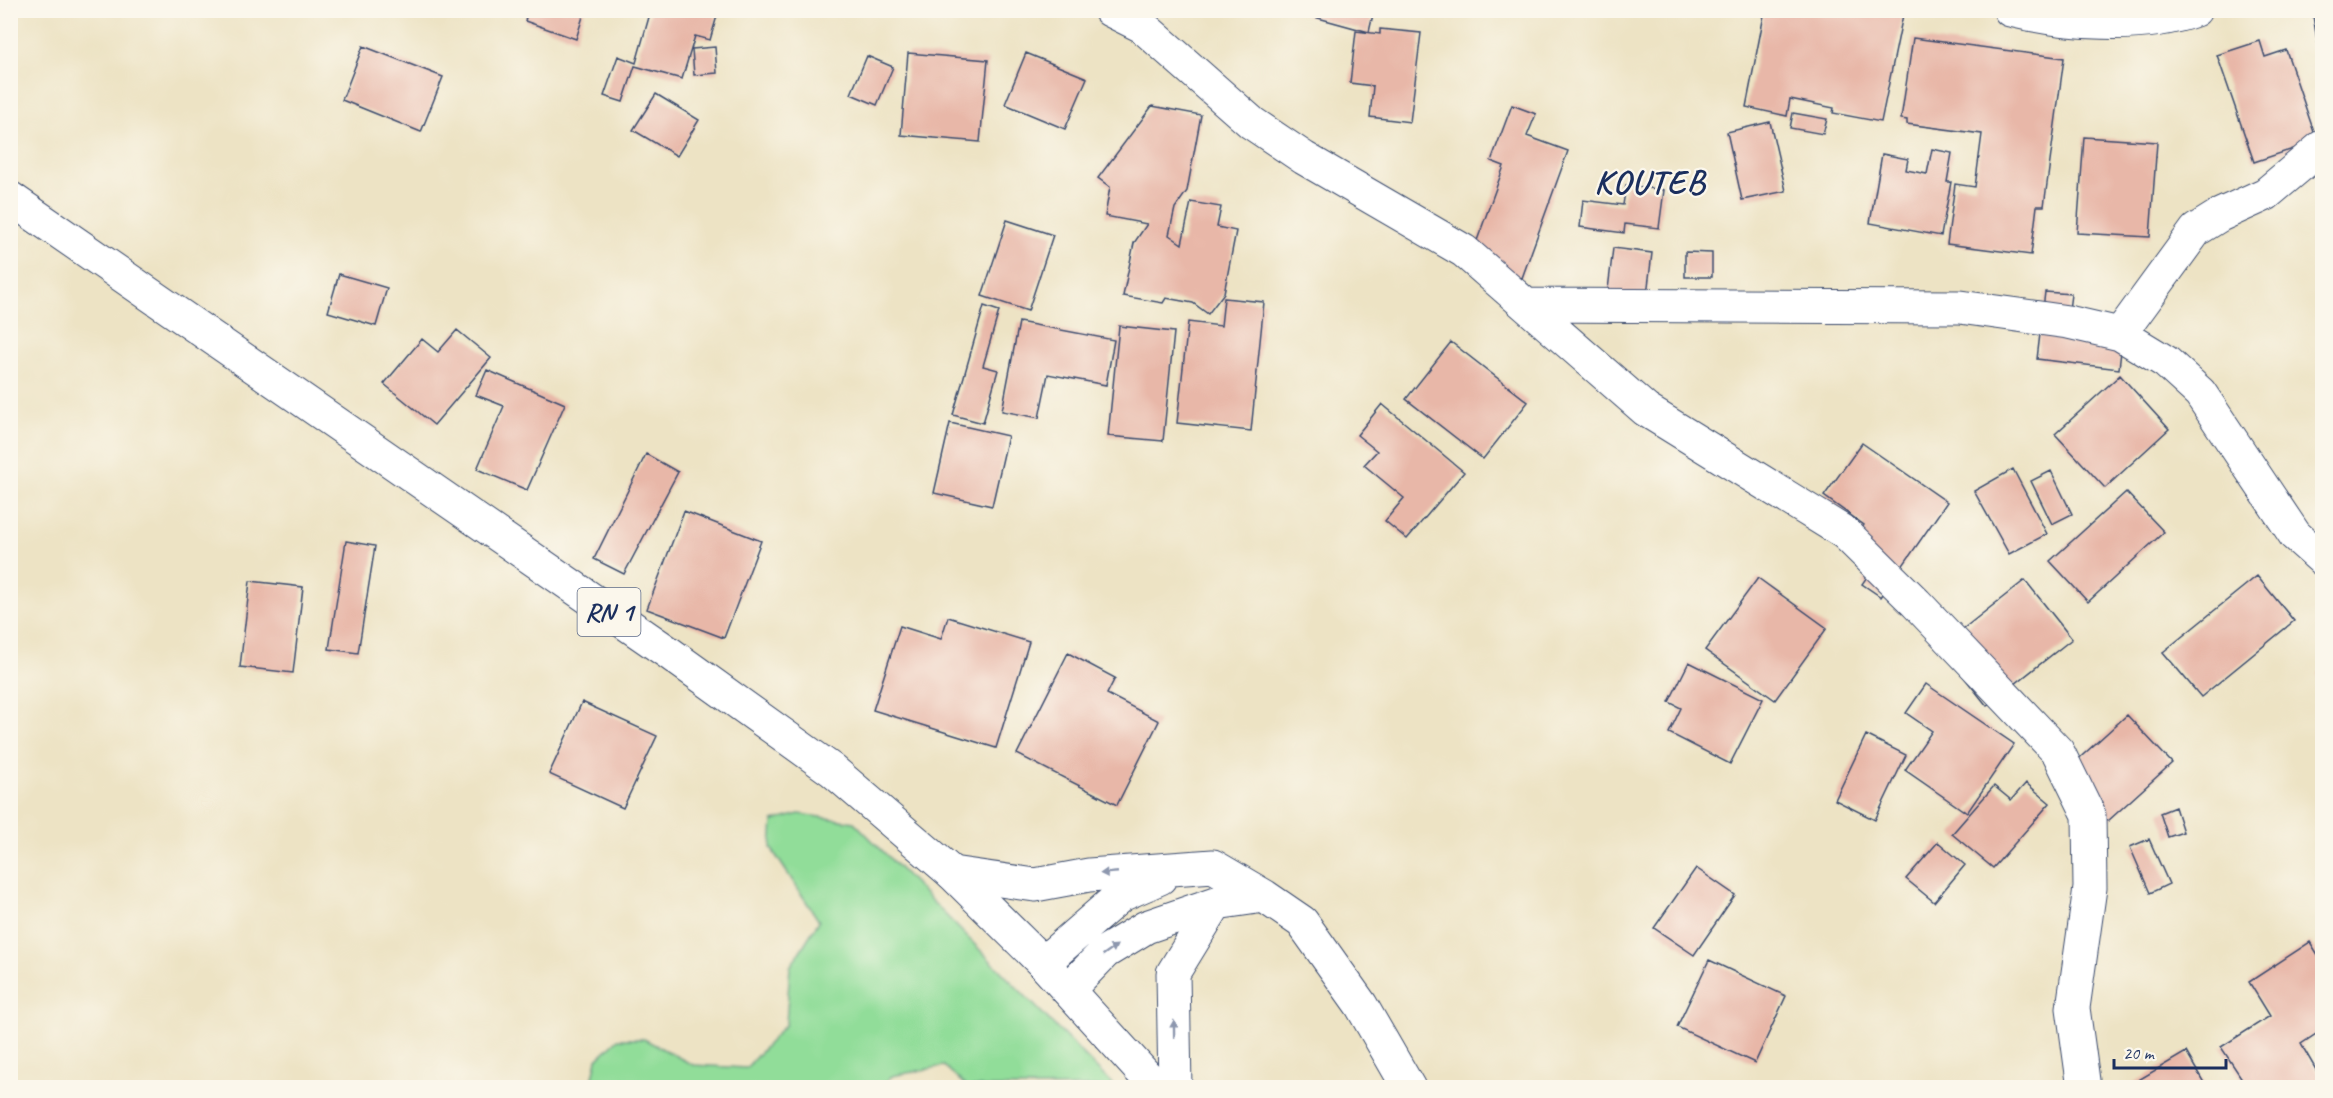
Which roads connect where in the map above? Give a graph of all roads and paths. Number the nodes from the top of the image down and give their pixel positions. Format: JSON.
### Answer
{"nodes":[{"id":1,"x":1110,"y":10,"type":"edge"},
{"id":2,"x":2010,"y":10,"type":"edge"},
{"id":3,"x":2195,"y":10,"type":"edge"},
{"id":4,"x":2322,"y":147,"type":"edge"},
{"id":5,"x":10,"y":198,"type":"edge"},
{"id":6,"x":1527,"y":305,"type":"junction"},
{"id":7,"x":2120,"y":334,"type":"junction"},
{"id":8,"x":2322,"y":559,"type":"edge"},
{"id":9,"x":1184,"y":867,"type":"junction"},
{"id":10,"x":952,"y":873,"type":"junction"},
{"id":11,"x":1264,"y":896,"type":"junction"},
{"id":12,"x":1216,"y":903,"type":"junction"},
{"id":13,"x":1043,"y":963,"type":"junction"},
{"id":14,"x":1068,"y":990,"type":"junction"},
{"id":15,"x":1157,"y":1088,"type":"edge"},
{"id":16,"x":1175,"y":1088,"type":"edge"},
{"id":17,"x":1409,"y":1088,"type":"edge"},
{"id":18,"x":2084,"y":1088,"type":"edge"}],
"edges":[{"from":1,"to":6,"type":"street"},
{"from":2,"to":3,"type":"street"},
{"from":4,"to":7,"type":"street"},
{"from":5,"to":10,"type":"street","number":"RN 1"},
{"from":6,"to":7,"type":"street"},
{"from":6,"to":18,"type":"street"},
{"from":7,"to":8,"type":"street"},
{"from":9,"to":10,"type":"street","one_way":true},
{"from":9,"to":11,"type":"street"},
{"from":9,"to":13,"type":"street"},
{"from":10,"to":13,"type":"street","number":"RN 1"},
{"from":11,"to":12,"type":"street"},
{"from":11,"to":17,"type":"street"},
{"from":14,"to":12,"type":"street","one_way":true},
{"from":16,"to":12,"type":"street","one_way":true},
{"from":13,"to":14,"type":"street","number":"RN 1"},
{"from":14,"to":15,"type":"street","number":"RN 1"}]}
